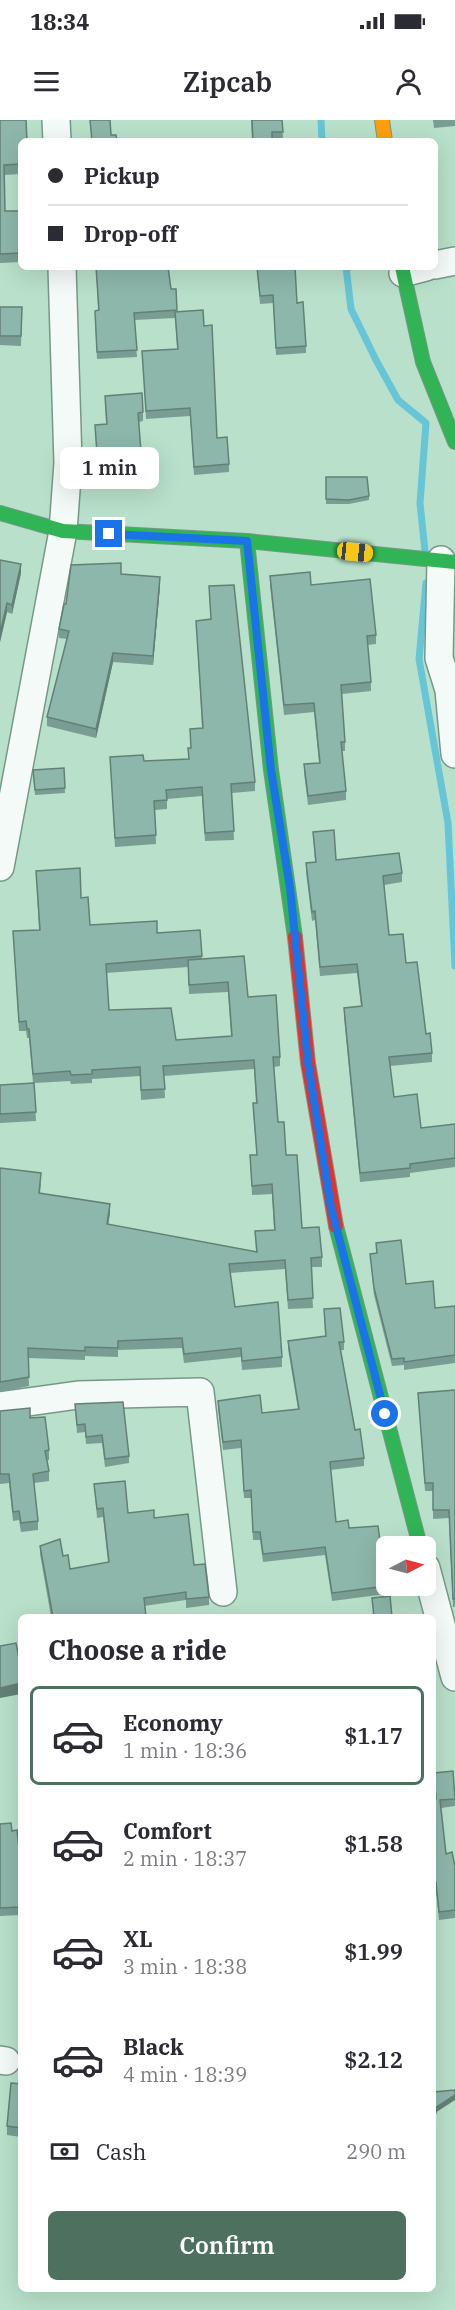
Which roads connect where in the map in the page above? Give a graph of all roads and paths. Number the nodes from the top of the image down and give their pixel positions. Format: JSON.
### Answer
{"nodes":[{"id":1,"x":56,"y":120,"type":"edge"},
{"id":2,"x":382,"y":120,"type":"edge"},
{"id":3,"x":57,"y":138,"type":"edge"},
{"id":4,"x":385,"y":138,"type":"edge"},
{"id":5,"x":455,"y":261,"type":"edge"},
{"id":6,"x":438,"y":264,"type":"edge"},
{"id":7,"x":62,"y":270,"type":"edge"},
{"id":8,"x":410,"y":270,"type":"edge"},
{"id":9,"x":455,"y":442,"type":"edge"},
{"id":10,"x":0,"y":513,"type":"edge"},
{"id":11,"x":63,"y":531,"type":"junction"},
{"id":12,"x":247,"y":541,"type":"junction"},
{"id":13,"x":448,"y":561,"type":"edge"},
{"id":14,"x":455,"y":754,"type":"edge"},
{"id":15,"x":0,"y":867,"type":"edge"},
{"id":16,"x":0,"y":1406,"type":"edge"},
{"id":17,"x":417,"y":1536,"type":"edge"},
{"id":18,"x":223,"y":1592,"type":"dead end"},
{"id":19,"x":433,"y":1596,"type":"edge"},
{"id":20,"x":455,"y":1677,"type":"edge"}],
"edges":[{"from":1,"to":3,"type":"street"},
{"from":2,"to":4,"type":"street"},
{"from":5,"to":6,"type":"street"},
{"from":7,"to":11,"type":"street"},
{"from":8,"to":9,"type":"street"},
{"from":10,"to":11,"type":"street"},
{"from":11,"to":12,"type":"street"},
{"from":11,"to":15,"type":"street"},
{"from":12,"to":13,"type":"street"},
{"from":12,"to":17,"type":"street"},
{"from":13,"to":14,"type":"street"},
{"from":16,"to":18,"type":"street"},
{"from":19,"to":20,"type":"street"}]}
